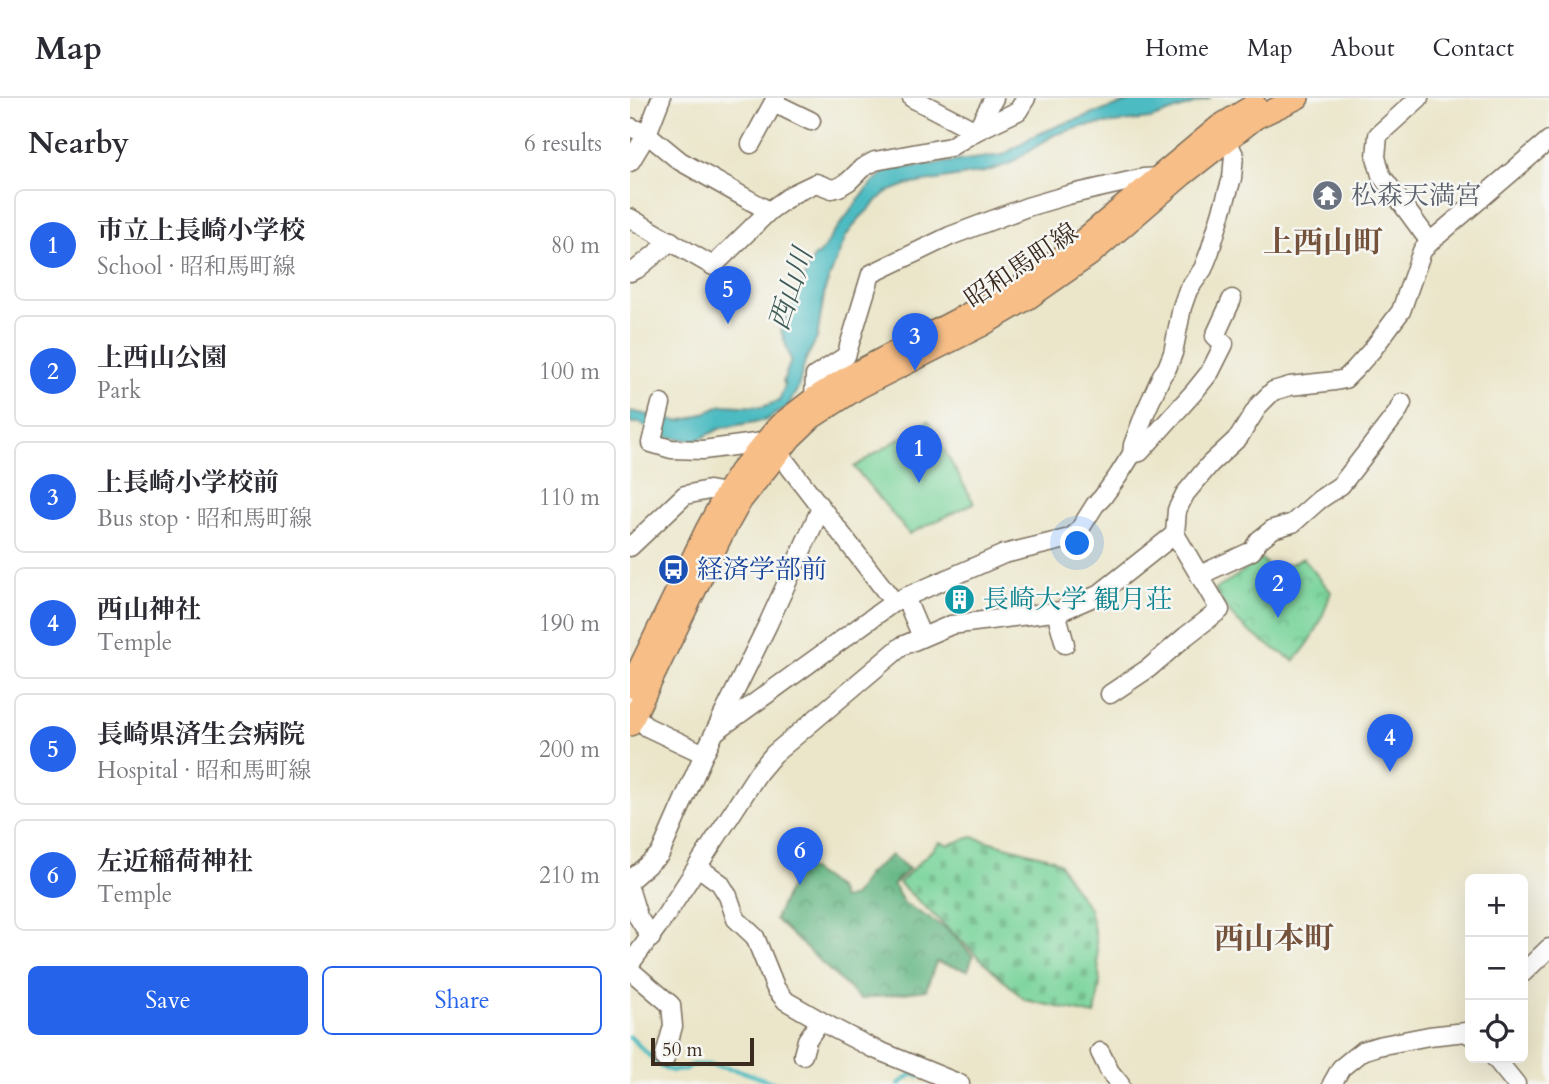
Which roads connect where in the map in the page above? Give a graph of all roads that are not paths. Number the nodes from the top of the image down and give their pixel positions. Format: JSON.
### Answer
{"nodes":[{"id":1,"x":662,"y":98,"type":"edge"},
{"id":2,"x":912,"y":98,"type":"edge"},
{"id":3,"x":994,"y":98,"type":"edge"},
{"id":4,"x":1026,"y":98,"type":"edge"},
{"id":5,"x":1298,"y":98,"type":"edge"},
{"id":6,"x":1419,"y":98,"type":"edge"},
{"id":7,"x":775,"y":101,"type":"edge"},
{"id":8,"x":1254,"y":105,"type":"edge"},
{"id":9,"x":811,"y":121,"type":"dead end"},
{"id":10,"x":630,"y":127,"type":"edge"},
{"id":11,"x":976,"y":131,"type":"junction"},
{"id":12,"x":647,"y":134,"type":"junction"},
{"id":13,"x":1227,"y":140,"type":"junction"},
{"id":14,"x":1549,"y":140,"type":"edge"},
{"id":15,"x":751,"y":144,"type":"dead end"},
{"id":16,"x":630,"y":162,"type":"edge"},
{"id":17,"x":1183,"y":176,"type":"junction"},
{"id":18,"x":1159,"y":177,"type":"junction"},
{"id":19,"x":769,"y":211,"type":"junction"},
{"id":20,"x":630,"y":218,"type":"edge"},
{"id":21,"x":671,"y":241,"type":"junction"},
{"id":22,"x":1430,"y":242,"type":"junction"},
{"id":23,"x":630,"y":272,"type":"edge"},
{"id":24,"x":1232,"y":299,"type":"dead end"},
{"id":25,"x":814,"y":398,"type":"junction"},
{"id":26,"x":1402,"y":403,"type":"dead end"},
{"id":27,"x":662,"y":404,"type":"dead end"},
{"id":28,"x":770,"y":447,"type":"junction"},
{"id":29,"x":1132,"y":454,"type":"junction"},
{"id":30,"x":734,"y":497,"type":"junction"},
{"id":31,"x":821,"y":508,"type":"junction"},
{"id":32,"x":1175,"y":534,"type":"junction"},
{"id":33,"x":630,"y":547,"type":"edge"},
{"id":34,"x":1200,"y":575,"type":"junction"},
{"id":35,"x":899,"y":600,"type":"junction"},
{"id":36,"x":1056,"y":612,"type":"junction"},
{"id":37,"x":922,"y":637,"type":"junction"},
{"id":38,"x":1065,"y":644,"type":"dead end"},
{"id":39,"x":630,"y":687,"type":"edge"},
{"id":40,"x":1110,"y":694,"type":"dead end"},
{"id":41,"x":632,"y":715,"type":"edge"},
{"id":42,"x":716,"y":731,"type":"junction"},
{"id":43,"x":704,"y":754,"type":"junction"},
{"id":44,"x":698,"y":867,"type":"junction"},
{"id":45,"x":630,"y":880,"type":"edge"},
{"id":46,"x":630,"y":891,"type":"edge"},
{"id":47,"x":651,"y":937,"type":"junction"},
{"id":48,"x":1549,"y":948,"type":"edge"},
{"id":49,"x":630,"y":964,"type":"edge"},
{"id":50,"x":1528,"y":969,"type":"edge"},
{"id":51,"x":630,"y":970,"type":"edge"},
{"id":52,"x":820,"y":1021,"type":"junction"},
{"id":53,"x":1465,"y":1032,"type":"edge"},
{"id":54,"x":1100,"y":1052,"type":"dead end"},
{"id":55,"x":803,"y":1055,"type":"dead end"},
{"id":56,"x":665,"y":1059,"type":"dead end"},
{"id":57,"x":1499,"y":1063,"type":"edge"},
{"id":58,"x":960,"y":1084,"type":"edge"},
{"id":59,"x":1120,"y":1084,"type":"edge"},
{"id":60,"x":1332,"y":1084,"type":"edge"},
{"id":61,"x":1516,"y":1084,"type":"edge"}],
"edges":[{"from":1,"to":12,"type":"street"},
{"from":2,"to":11,"type":"street"},
{"from":3,"to":11,"type":"street"},
{"from":4,"to":11,"type":"street"},
{"from":5,"to":8,"type":"main road","name":"昭和馬町線"},
{"from":6,"to":22,"type":"street"},
{"from":7,"to":9,"type":"street"},
{"from":7,"to":15,"type":"street"},
{"from":8,"to":13,"type":"main road","name":"昭和馬町線"},
{"from":8,"to":18,"type":"main road","name":"昭和馬町線"},
{"from":10,"to":12,"type":"street"},
{"from":11,"to":19,"type":"street"},
{"from":12,"to":16,"type":"street"},
{"from":12,"to":19,"type":"street"},
{"from":13,"to":17,"type":"main road","name":"昭和馬町線"},
{"from":13,"to":29,"type":"street"},
{"from":14,"to":22,"type":"street"},
{"from":17,"to":18,"type":"street"},
{"from":17,"to":28,"type":"main road","name":"昭和馬町線"},
{"from":18,"to":25,"type":"main road","name":"昭和馬町線"},
{"from":18,"to":25,"type":"street"},
{"from":19,"to":21,"type":"street"},
{"from":20,"to":21,"type":"street"},
{"from":21,"to":23,"type":"street"},
{"from":22,"to":32,"type":"street"},
{"from":24,"to":29,"type":"street"},
{"from":25,"to":28,"type":"main road","name":"昭和馬町線"},
{"from":26,"to":34,"type":"street"},
{"from":27,"to":28,"type":"street"},
{"from":28,"to":30,"type":"main road","name":"昭和馬町線"},
{"from":28,"to":31,"type":"street"},
{"from":29,"to":35,"type":"street"},
{"from":30,"to":33,"type":"street"},
{"from":30,"to":39,"type":"main road","name":"昭和馬町線"},
{"from":30,"to":41,"type":"main road","name":"昭和馬町線"},
{"from":31,"to":35,"type":"street"},
{"from":31,"to":42,"type":"street"},
{"from":32,"to":34,"type":"street"},
{"from":32,"to":36,"type":"street"},
{"from":34,"to":40,"type":"street"},
{"from":35,"to":37,"type":"street"},
{"from":35,"to":42,"type":"street"},
{"from":36,"to":37,"type":"street"},
{"from":36,"to":38,"type":"street"},
{"from":37,"to":44,"type":"street"},
{"from":41,"to":43,"type":"street"},
{"from":42,"to":43,"type":"street"},
{"from":43,"to":45,"type":"street"},
{"from":44,"to":47,"type":"street"},
{"from":44,"to":52,"type":"street"},
{"from":46,"to":47,"type":"street"},
{"from":47,"to":49,"type":"street"},
{"from":48,"to":50,"type":"street"},
{"from":51,"to":56,"type":"street"},
{"from":52,"to":55,"type":"street"},
{"from":52,"to":58,"type":"street"},
{"from":53,"to":60,"type":"street"},
{"from":54,"to":59,"type":"street"},
{"from":57,"to":61,"type":"street"}]}
